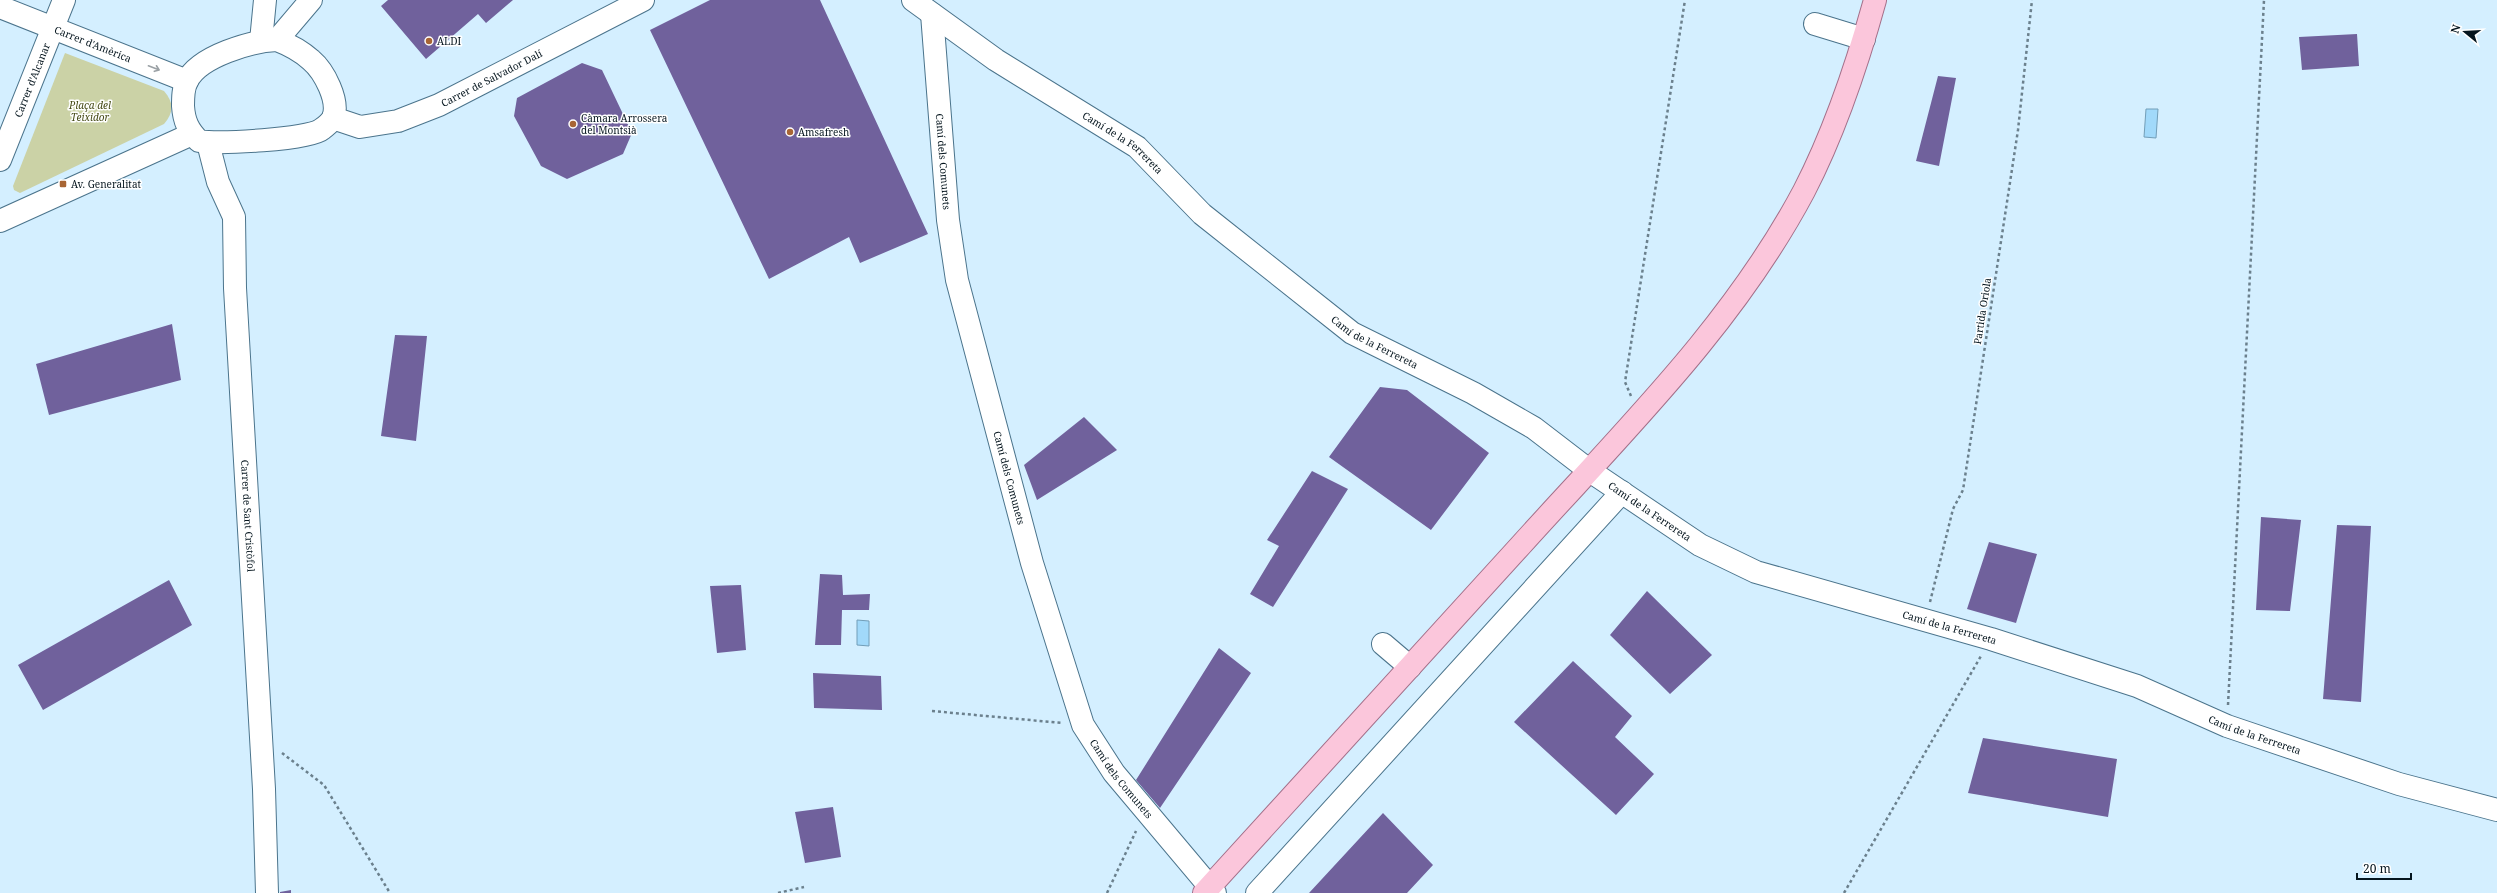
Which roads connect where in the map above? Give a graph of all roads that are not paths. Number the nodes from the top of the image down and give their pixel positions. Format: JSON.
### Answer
{"nodes":[{"id":1,"x":64,"y":0,"type":"edge"},
{"id":2,"x":265,"y":0,"type":"edge"},
{"id":3,"x":311,"y":0,"type":"edge"},
{"id":4,"x":643,"y":0,"type":"edge"},
{"id":5,"x":913,"y":0,"type":"edge"},
{"id":6,"x":1875,"y":0,"type":"edge"},
{"id":7,"x":0,"y":7,"type":"edge"},
{"id":8,"x":932,"y":14,"type":"junction"},
{"id":9,"x":1814,"y":24,"type":"dead end"},
{"id":10,"x":54,"y":28,"type":"junction"},
{"id":11,"x":1864,"y":39,"type":"junction"},
{"id":12,"x":269,"y":41,"type":"junction"},
{"id":13,"x":187,"y":81,"type":"junction"},
{"id":14,"x":333,"y":118,"type":"junction"},
{"id":15,"x":200,"y":139,"type":"junction"},
{"id":16,"x":0,"y":160,"type":"edge"},
{"id":17,"x":0,"y":221,"type":"edge"},
{"id":18,"x":1590,"y":471,"type":"junction"},
{"id":19,"x":1622,"y":492,"type":"junction"},
{"id":20,"x":1383,"y":644,"type":"dead end"},
{"id":21,"x":1410,"y":667,"type":"junction"},
{"id":22,"x":2497,"y":810,"type":"edge"},
{"id":23,"x":1210,"y":891,"type":"edge"},
{"id":24,"x":267,"y":893,"type":"edge"},
{"id":25,"x":1257,"y":893,"type":"edge"}],
"edges":[{"from":1,"to":10,"type":"street","name":"Carrer d'Alcanar"},
{"from":2,"to":12,"type":"street"},
{"from":3,"to":12,"type":"street"},
{"from":4,"to":14,"type":"street","name":"Carrer de Salvador Dalí"},
{"from":5,"to":8,"type":"street","name":"Camí de la Ferrereta"},
{"from":6,"to":11,"type":"main road"},
{"from":7,"to":10,"type":"street","name":"Carrer d'Amèrica"},
{"from":8,"to":18,"type":"street","name":"Camí de la Ferrereta"},
{"from":8,"to":23,"type":"street","name":"Camí dels Comunets"},
{"from":9,"to":11,"type":"street"},
{"from":10,"to":13,"type":"street","name":"Carrer d'Amèrica","one_way":true},
{"from":10,"to":16,"type":"street","name":"Carrer d'Alcanar"},
{"from":11,"to":18,"type":"main road"},
{"from":12,"to":13,"type":"street"},
{"from":12,"to":14,"type":"street"},
{"from":13,"to":15,"type":"street"},
{"from":14,"to":15,"type":"street"},
{"from":15,"to":17,"type":"street"},
{"from":15,"to":24,"type":"street","name":"Carrer de Sant Cristòfol"},
{"from":18,"to":19,"type":"street","name":"Camí de la Ferrereta"},
{"from":18,"to":21,"type":"main road"},
{"from":19,"to":22,"type":"street","name":"Camí de la Ferrereta"},
{"from":19,"to":25,"type":"street"},
{"from":20,"to":21,"type":"street"},
{"from":21,"to":23,"type":"main road"}]}
